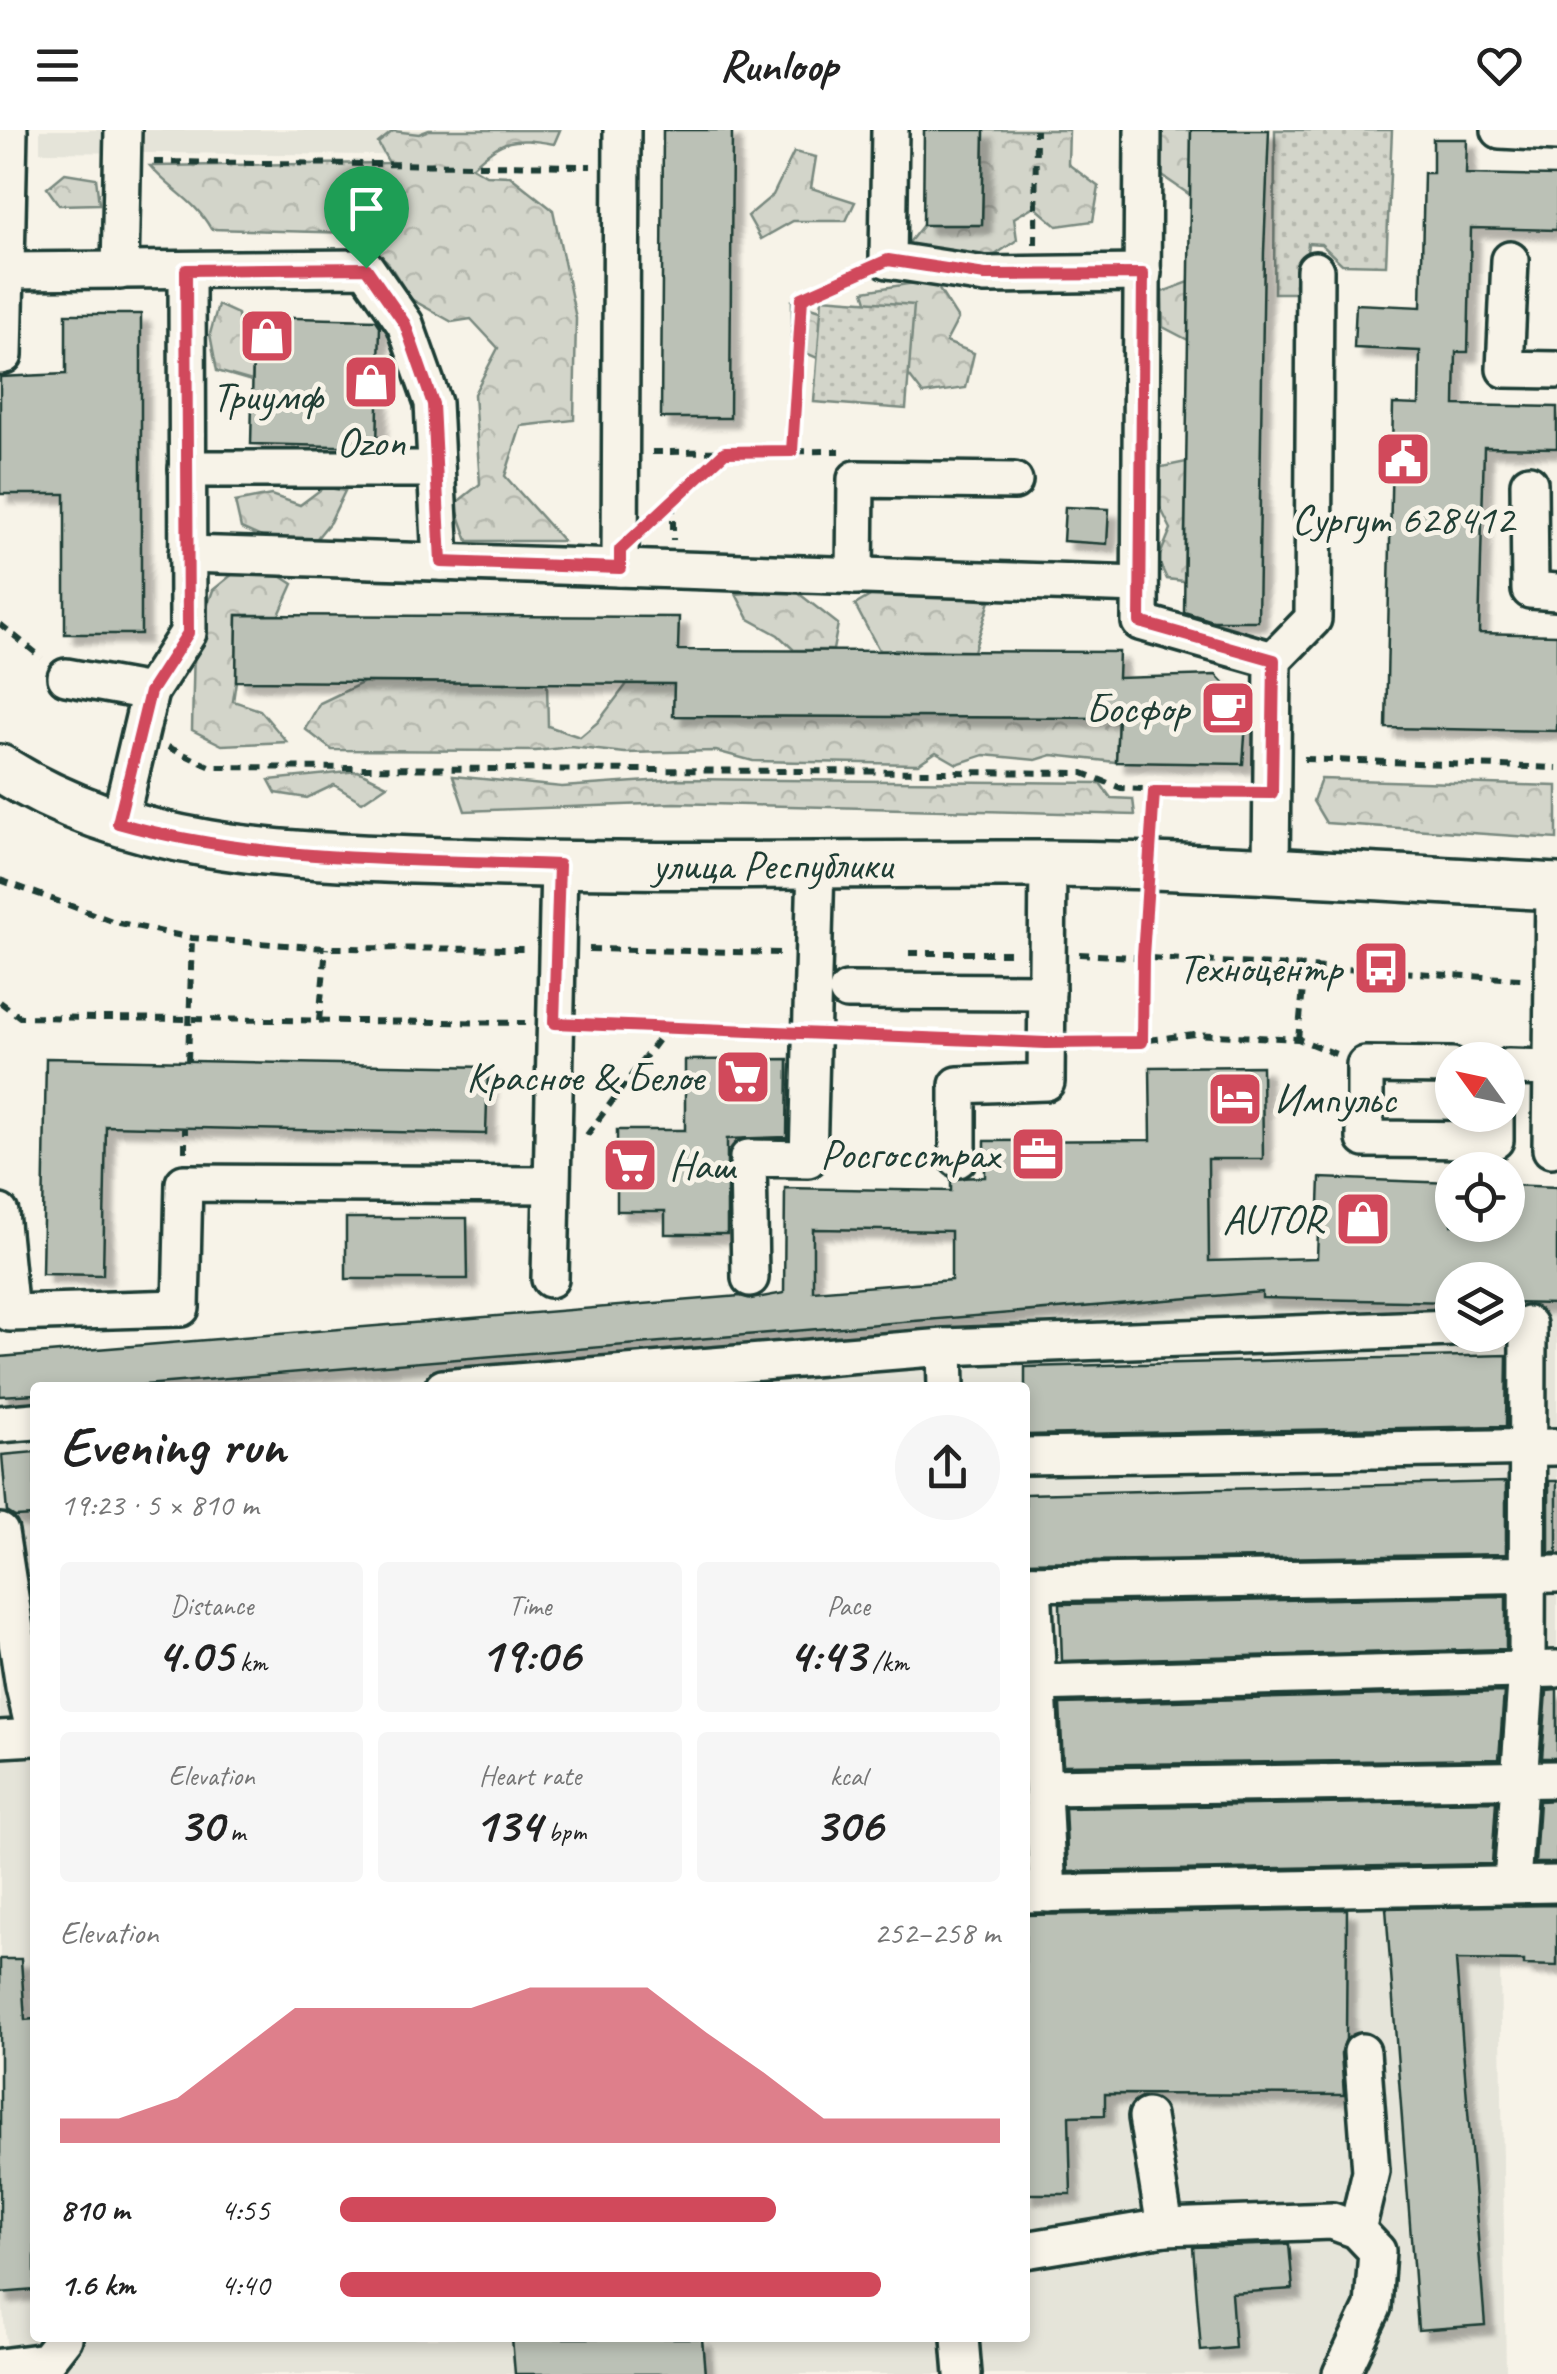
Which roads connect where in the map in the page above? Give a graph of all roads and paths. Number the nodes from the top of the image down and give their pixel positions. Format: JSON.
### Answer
{"nodes":[{"id":1,"x":10,"y":130,"type":"edge"},
{"id":2,"x":622,"y":130,"type":"edge"},
{"id":3,"x":890,"y":130,"type":"edge"},
{"id":4,"x":1036,"y":130,"type":"edge"},
{"id":5,"x":1143,"y":130,"type":"edge"},
{"id":6,"x":1500,"y":130,"type":"edge"},
{"id":7,"x":1557,"y":133,"type":"edge"},
{"id":8,"x":122,"y":146,"type":"edge"},
{"id":9,"x":622,"y":166,"type":"junction"},
{"id":10,"x":4,"y":226,"type":"edge"},
{"id":11,"x":888,"y":260,"type":"junction"},
{"id":12,"x":1510,"y":260,"type":"dead end"},
{"id":13,"x":120,"y":270,"type":"junction"},
{"id":14,"x":186,"y":270,"type":"junction"},
{"id":15,"x":1315,"y":270,"type":"dead end"},
{"id":16,"x":6,"y":271,"type":"junction"},
{"id":17,"x":1143,"y":274,"type":"junction"},
{"id":18,"x":1035,"y":275,"type":"junction"},
{"id":19,"x":0,"y":356,"type":"edge"},
{"id":20,"x":1557,"y":370,"type":"edge"},
{"id":21,"x":792,"y":451,"type":"junction"},
{"id":22,"x":621,"y":452,"type":"junction"},
{"id":23,"x":725,"y":452,"type":"junction"},
{"id":24,"x":187,"y":468,"type":"junction"},
{"id":25,"x":436,"y":470,"type":"junction"},
{"id":26,"x":856,"y":479,"type":"junction"},
{"id":27,"x":1014,"y":481,"type":"dead end"},
{"id":28,"x":1528,"y":483,"type":"dead end"},
{"id":29,"x":187,"y":554,"type":"junction"},
{"id":30,"x":620,"y":559,"type":"junction"},
{"id":31,"x":441,"y":562,"type":"junction"},
{"id":32,"x":856,"y":576,"type":"junction"},
{"id":33,"x":1140,"y":585,"type":"junction"},
{"id":34,"x":1557,"y":592,"type":"edge"},
{"id":35,"x":0,"y":624,"type":"edge"},
{"id":36,"x":1274,"y":660,"type":"junction"},
{"id":37,"x":66,"y":678,"type":"joint"},
{"id":38,"x":150,"y":692,"type":"junction"},
{"id":39,"x":139,"y":733,"type":"junction"},
{"id":40,"x":0,"y":768,"type":"edge"},
{"id":41,"x":1557,"y":768,"type":"edge"},
{"id":42,"x":1272,"y":776,"type":"junction"},
{"id":43,"x":1154,"y":792,"type":"junction"},
{"id":44,"x":118,"y":823,"type":"junction"},
{"id":45,"x":816,"y":864,"type":"junction"},
{"id":46,"x":1048,"y":864,"type":"junction"},
{"id":47,"x":559,"y":865,"type":"junction"},
{"id":48,"x":1149,"y":868,"type":"junction"},
{"id":49,"x":1271,"y":871,"type":"junction"},
{"id":50,"x":0,"y":880,"type":"edge"},
{"id":51,"x":1556,"y":887,"type":"edge"},
{"id":52,"x":192,"y":938,"type":"junction"},
{"id":53,"x":326,"y":948,"type":"junction"},
{"id":54,"x":556,"y":949,"type":"junction"},
{"id":55,"x":1047,"y":953,"type":"junction"},
{"id":56,"x":816,"y":954,"type":"junction"},
{"id":57,"x":893,"y":954,"type":"dead end"},
{"id":58,"x":1143,"y":956,"type":"junction"},
{"id":59,"x":1305,"y":968,"type":"junction"},
{"id":60,"x":1551,"y":981,"type":"junction"},
{"id":61,"x":848,"y":991,"type":"dead end"},
{"id":62,"x":1047,"y":992,"type":"junction"},
{"id":63,"x":0,"y":1002,"type":"edge"},
{"id":64,"x":189,"y":1020,"type":"junction"},
{"id":65,"x":320,"y":1021,"type":"junction"},
{"id":66,"x":554,"y":1023,"type":"junction"},
{"id":67,"x":667,"y":1028,"type":"junction"},
{"id":68,"x":813,"y":1035,"type":"junction"},
{"id":69,"x":1298,"y":1040,"type":"junction"},
{"id":70,"x":1142,"y":1042,"type":"junction"},
{"id":71,"x":1046,"y":1043,"type":"junction"},
{"id":72,"x":188,"y":1061,"type":"dead end"},
{"id":73,"x":1366,"y":1065,"type":"junction"},
{"id":74,"x":1435,"y":1066,"type":"edge"},
{"id":75,"x":1525,"y":1067,"type":"edge"},
{"id":76,"x":1552,"y":1068,"type":"junction"},
{"id":77,"x":1495,"y":1132,"type":"edge"},
{"id":78,"x":585,"y":1138,"type":"dead end"},
{"id":79,"x":1551,"y":1149,"type":"dead end"},
{"id":80,"x":958,"y":1159,"type":"dead end"},
{"id":81,"x":550,"y":1186,"type":"junction"},
{"id":82,"x":0,"y":1213,"type":"edge"},
{"id":83,"x":750,"y":1278,"type":"dead end"},
{"id":84,"x":550,"y":1279,"type":"dead end"},
{"id":85,"x":1531,"y":1326,"type":"edge"},
{"id":86,"x":1435,"y":1329,"type":"edge"},
{"id":87,"x":945,"y":1346,"type":"junction"},
{"id":88,"x":515,"y":1382,"type":"edge"},
{"id":89,"x":946,"y":1382,"type":"edge"},
{"id":90,"x":30,"y":1421,"type":"edge"},
{"id":91,"x":0,"y":1424,"type":"edge"},
{"id":92,"x":1542,"y":1447,"type":"edge"},
{"id":93,"x":1030,"y":1456,"type":"edge"},
{"id":94,"x":13,"y":1539,"type":"edge"},
{"id":95,"x":1542,"y":1574,"type":"edge"},
{"id":96,"x":1030,"y":1583,"type":"edge"},
{"id":97,"x":1030,"y":1597,"type":"edge"},
{"id":98,"x":1542,"y":1669,"type":"edge"},
{"id":99,"x":1036,"y":1683,"type":"junction"},
{"id":100,"x":29,"y":1686,"type":"edge"},
{"id":101,"x":30,"y":1736,"type":"edge"},
{"id":102,"x":0,"y":1739,"type":"edge"},
{"id":103,"x":1517,"y":1778,"type":"junction"},
{"id":104,"x":1557,"y":1779,"type":"edge"},
{"id":105,"x":1044,"y":1787,"type":"junction"},
{"id":106,"x":1512,"y":1883,"type":"junction"},
{"id":107,"x":1557,"y":1884,"type":"edge"},
{"id":108,"x":1036,"y":1894,"type":"edge"},
{"id":109,"x":1362,"y":2052,"type":"dead end"},
{"id":110,"x":1147,"y":2117,"type":"dead end"},
{"id":111,"x":1166,"y":2227,"type":"junction"},
{"id":112,"x":1357,"y":2230,"type":"junction"},
{"id":113,"x":1030,"y":2249,"type":"edge"},
{"id":114,"x":61,"y":2342,"type":"edge"},
{"id":115,"x":960,"y":2342,"type":"edge"},
{"id":116,"x":0,"y":2367,"type":"edge"},
{"id":117,"x":963,"y":2374,"type":"edge"},
{"id":118,"x":1341,"y":2374,"type":"edge"}],
"edges":[{"from":1,"to":10,"type":"lane"},
{"from":2,"to":9,"type":"lane"},
{"from":3,"to":11,"type":"lane"},
{"from":4,"to":18,"type":"path"},
{"from":5,"to":17,"type":"lane"},
{"from":6,"to":7,"type":"lane"},
{"from":8,"to":9,"type":"path"},
{"from":8,"to":13,"type":"lane"},
{"from":9,"to":22,"type":"lane"},
{"from":10,"to":16,"type":"lane"},
{"from":11,"to":18,"type":"lane"},
{"from":11,"to":21,"type":"path"},
{"from":12,"to":20,"type":"lane"},
{"from":13,"to":14,"type":"lane"},
{"from":13,"to":16,"type":"lane"},
{"from":14,"to":24,"type":"lane"},
{"from":14,"to":25,"type":"lane"},
{"from":15,"to":36,"type":"lane"},
{"from":16,"to":19,"type":"lane"},
{"from":17,"to":18,"type":"lane"},
{"from":17,"to":33,"type":"lane"},
{"from":21,"to":23,"type":"path"},
{"from":21,"to":26,"type":"path"},
{"from":22,"to":23,"type":"path"},
{"from":22,"to":30,"type":"lane"},
{"from":23,"to":30,"type":"path"},
{"from":24,"to":25,"type":"lane"},
{"from":24,"to":29,"type":"lane"},
{"from":25,"to":31,"type":"lane"},
{"from":26,"to":27,"type":"lane"},
{"from":26,"to":32,"type":"lane"},
{"from":28,"to":34,"type":"lane"},
{"from":29,"to":31,"type":"lane"},
{"from":29,"to":38,"type":"lane"},
{"from":30,"to":31,"type":"lane"},
{"from":30,"to":32,"type":"lane"},
{"from":32,"to":33,"type":"lane"},
{"from":33,"to":36,"type":"lane"},
{"from":35,"to":37,"type":"path"},
{"from":36,"to":42,"type":"lane"},
{"from":37,"to":38,"type":"lane"},
{"from":38,"to":39,"type":"lane"},
{"from":39,"to":43,"type":"path"},
{"from":39,"to":44,"type":"lane"},
{"from":40,"to":44,"type":"main road","name":"улица Республики"},
{"from":41,"to":42,"type":"path"},
{"from":42,"to":43,"type":"path"},
{"from":42,"to":49,"type":"lane"},
{"from":43,"to":48,"type":"path"},
{"from":44,"to":47,"type":"main road","name":"улица Республики"},
{"from":45,"to":46,"type":"main road","name":"улица Республики"},
{"from":45,"to":47,"type":"main road","name":"улица Республики"},
{"from":45,"to":56,"type":"lane"},
{"from":46,"to":48,"type":"main road","name":"улица Республики"},
{"from":46,"to":55,"type":"lane"},
{"from":47,"to":54,"type":"lane"},
{"from":48,"to":49,"type":"main road","name":"улица Республики"},
{"from":48,"to":58,"type":"path"},
{"from":49,"to":51,"type":"main road","name":"улица Республики"},
{"from":50,"to":52,"type":"path"},
{"from":51,"to":60,"type":"lane"},
{"from":52,"to":53,"type":"path"},
{"from":52,"to":64,"type":"path"},
{"from":53,"to":54,"type":"path"},
{"from":53,"to":65,"type":"path"},
{"from":54,"to":56,"type":"path"},
{"from":54,"to":66,"type":"lane"},
{"from":55,"to":57,"type":"path"},
{"from":55,"to":58,"type":"path"},
{"from":55,"to":62,"type":"lane"},
{"from":56,"to":68,"type":"lane"},
{"from":58,"to":59,"type":"path"},
{"from":58,"to":70,"type":"path"},
{"from":59,"to":60,"type":"path"},
{"from":59,"to":69,"type":"path"},
{"from":60,"to":76,"type":"lane"},
{"from":61,"to":62,"type":"lane"},
{"from":62,"to":71,"type":"lane"},
{"from":63,"to":64,"type":"path"},
{"from":64,"to":65,"type":"path"},
{"from":64,"to":72,"type":"path"},
{"from":65,"to":66,"type":"path"},
{"from":66,"to":67,"type":"path"},
{"from":66,"to":81,"type":"lane"},
{"from":67,"to":68,"type":"path"},
{"from":67,"to":78,"type":"path"},
{"from":68,"to":71,"type":"path"},
{"from":68,"to":83,"type":"lane"},
{"from":69,"to":70,"type":"path"},
{"from":69,"to":73,"type":"path"},
{"from":70,"to":71,"type":"path"},
{"from":71,"to":80,"type":"lane"},
{"from":73,"to":74,"type":"lane"},
{"from":73,"to":77,"type":"lane"},
{"from":75,"to":76,"type":"lane"},
{"from":76,"to":79,"type":"lane"},
{"from":81,"to":82,"type":"lane"},
{"from":81,"to":84,"type":"lane"},
{"from":85,"to":92,"type":"lane"},
{"from":86,"to":87,"type":"lane"},
{"from":87,"to":88,"type":"lane"},
{"from":87,"to":89,"type":"lane"},
{"from":90,"to":91,"type":"lane"},
{"from":92,"to":93,"type":"lane"},
{"from":92,"to":95,"type":"lane"},
{"from":94,"to":100,"type":"lane"},
{"from":95,"to":96,"type":"lane"},
{"from":95,"to":98,"type":"lane"},
{"from":97,"to":99,"type":"lane"},
{"from":98,"to":99,"type":"lane"},
{"from":98,"to":103,"type":"lane"},
{"from":99,"to":105,"type":"lane"},
{"from":101,"to":102,"type":"lane"},
{"from":103,"to":104,"type":"lane"},
{"from":103,"to":105,"type":"lane"},
{"from":103,"to":106,"type":"lane"},
{"from":105,"to":108,"type":"lane"},
{"from":106,"to":107,"type":"lane"},
{"from":106,"to":108,"type":"lane"},
{"from":109,"to":112,"type":"lane"},
{"from":110,"to":111,"type":"lane"},
{"from":111,"to":112,"type":"lane"},
{"from":111,"to":113,"type":"lane"},
{"from":112,"to":118,"type":"lane"},
{"from":114,"to":116,"type":"lane"},
{"from":115,"to":117,"type":"lane"}]}
